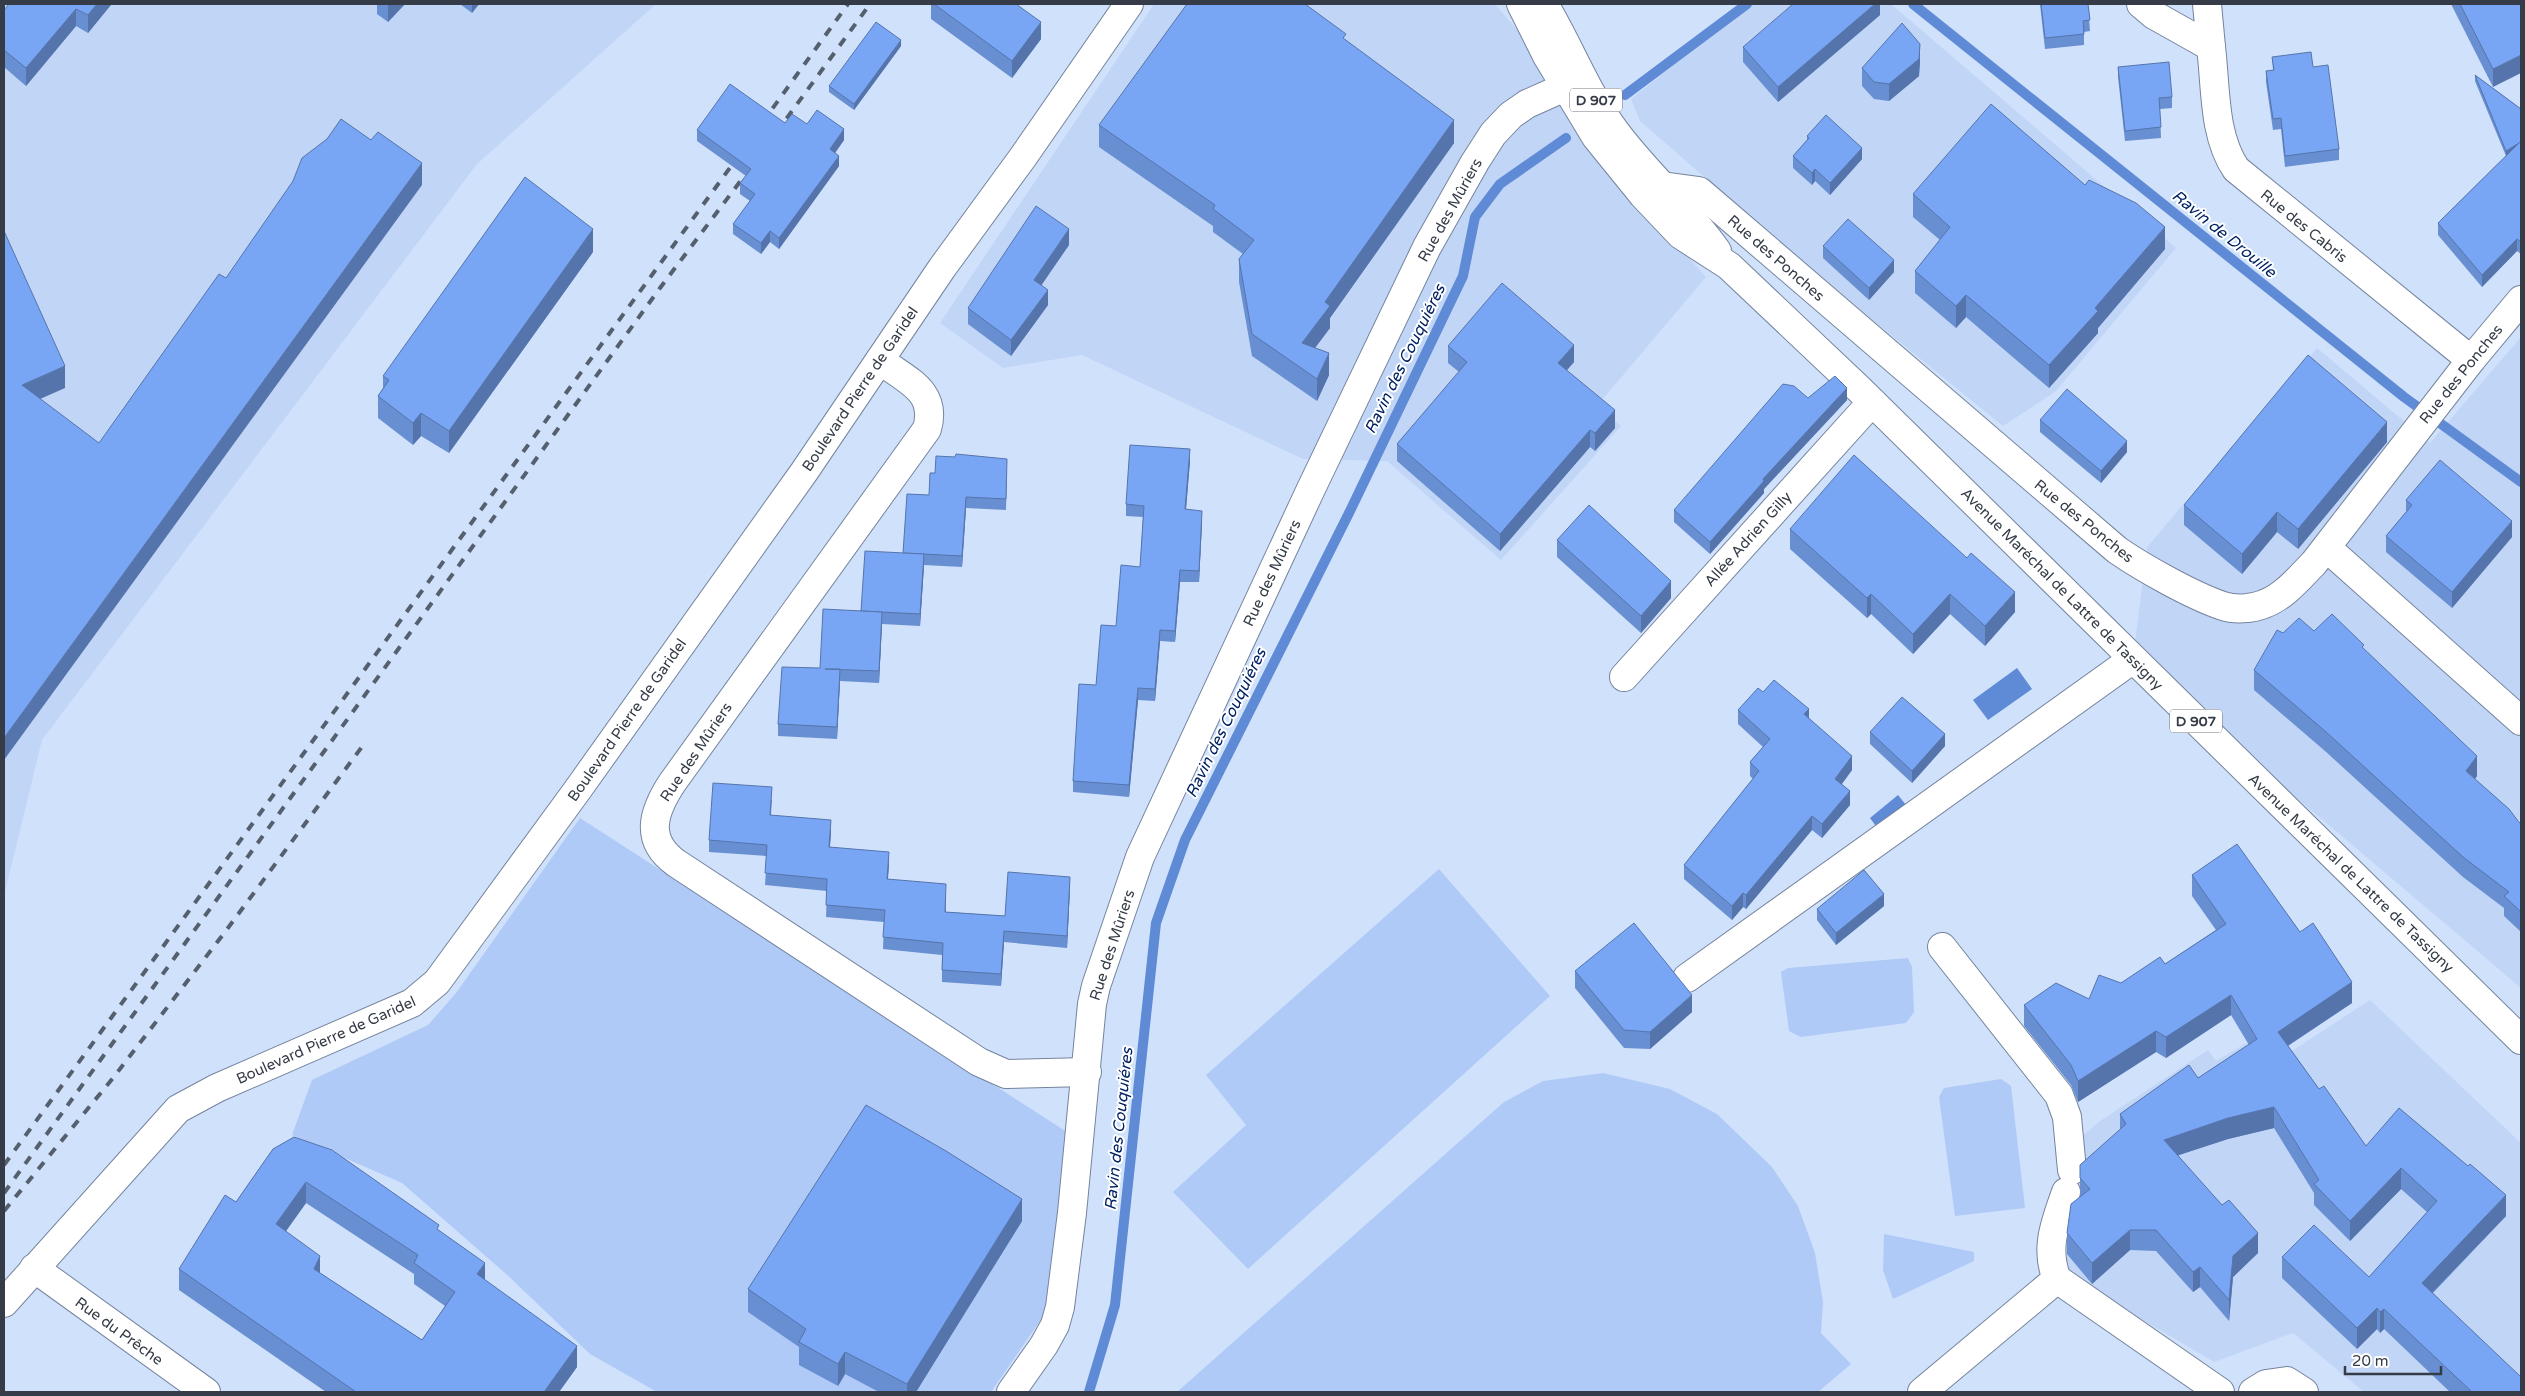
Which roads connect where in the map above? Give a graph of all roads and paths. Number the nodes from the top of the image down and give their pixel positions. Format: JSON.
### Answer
{"nodes":[{"id":1,"x":1129,"y":4,"type":"edge"},
{"id":2,"x":1521,"y":4,"type":"edge"},
{"id":3,"x":1544,"y":4,"type":"edge"},
{"id":4,"x":2140,"y":4,"type":"edge"},
{"id":5,"x":2207,"y":4,"type":"edge"},
{"id":6,"x":2211,"y":47,"type":"junction"},
{"id":7,"x":1564,"y":87,"type":"junction"},
{"id":8,"x":1662,"y":186,"type":"junction"},
{"id":9,"x":1729,"y":266,"type":"junction"},
{"id":10,"x":2521,"y":300,"type":"edge"},
{"id":11,"x":880,"y":360,"type":"junction"},
{"id":12,"x":2471,"y":360,"type":"junction"},
{"id":13,"x":1872,"y":402,"type":"junction"},
{"id":14,"x":2327,"y":548,"type":"junction"},
{"id":15,"x":2133,"y":659,"type":"junction"},
{"id":16,"x":1624,"y":677,"type":"dead end"},
{"id":17,"x":2521,"y":721,"type":"edge"},
{"id":18,"x":1942,"y":947,"type":"dead end"},
{"id":19,"x":1687,"y":978,"type":"dead end"},
{"id":20,"x":2521,"y":1040,"type":"edge"},
{"id":21,"x":1087,"y":1072,"type":"junction"},
{"id":22,"x":34,"y":1268,"type":"junction"},
{"id":23,"x":2057,"y":1279,"type":"junction"},
{"id":24,"x":4,"y":1303,"type":"edge"},
{"id":25,"x":206,"y":1392,"type":"edge"},
{"id":26,"x":1011,"y":1392,"type":"edge"},
{"id":27,"x":1922,"y":1392,"type":"edge"},
{"id":28,"x":2220,"y":1392,"type":"edge"},
{"id":29,"x":2253,"y":1392,"type":"edge"},
{"id":30,"x":2304,"y":1392,"type":"edge"}],
"edges":[{"from":1,"to":11,"type":"street","name":"Boulevard Pierre de Garidel"},
{"from":2,"to":7,"type":"street","name":"Avenue Maréchal de Lattre de Tassigny","number":"D 907"},
{"from":3,"to":8,"type":"street","name":"Avenue Maréchal de Lattre de Tassigny","number":"D 907"},
{"from":4,"to":6,"type":"street"},
{"from":5,"to":6,"type":"street","name":"Rue des Cabris"},
{"from":6,"to":12,"type":"street","name":"Rue des Cabris"},
{"from":7,"to":9,"type":"street","name":"Avenue Maréchal de Lattre de Tassigny","number":"D 907"},
{"from":7,"to":21,"type":"street","name":"Rue des Mûriers"},
{"from":8,"to":9,"type":"street","name":"Avenue Maréchal de Lattre de Tassigny","number":"D 907"},
{"from":8,"to":14,"type":"street","name":"Rue des Ponches"},
{"from":9,"to":13,"type":"street","name":"Avenue Maréchal de Lattre de Tassigny","number":"D 907"},
{"from":10,"to":12,"type":"street","name":"Rue des Ponches"},
{"from":11,"to":21,"type":"street","name":"Rue des Mûriers"},
{"from":11,"to":22,"type":"street","name":"Boulevard Pierre de Garidel"},
{"from":12,"to":14,"type":"street","name":"Rue des Ponches"},
{"from":13,"to":15,"type":"street","name":"Avenue Maréchal de Lattre de Tassigny","number":"D 907"},
{"from":13,"to":16,"type":"street","name":"Allée Adrien Gilly"},
{"from":14,"to":17,"type":"street"},
{"from":15,"to":19,"type":"street"},
{"from":15,"to":20,"type":"street","name":"Avenue Maréchal de Lattre de Tassigny","number":"D 907"},
{"from":18,"to":23,"type":"street"},
{"from":21,"to":26,"type":"street"},
{"from":22,"to":24,"type":"street","name":"Boulevard Pierre de Garidel"},
{"from":22,"to":25,"type":"street","name":"Rue du Prêche"},
{"from":23,"to":27,"type":"street"},
{"from":23,"to":28,"type":"street"},
{"from":29,"to":30,"type":"street"}]}
